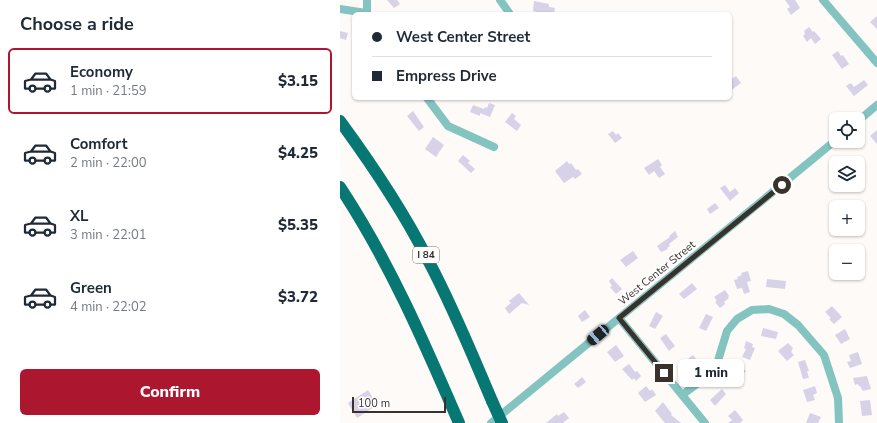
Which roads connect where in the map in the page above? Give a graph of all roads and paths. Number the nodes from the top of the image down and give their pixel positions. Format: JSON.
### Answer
{"nodes":[{"id":1,"x":367,"y":0,"type":"edge"},
{"id":2,"x":500,"y":0,"type":"edge"},
{"id":3,"x":823,"y":0,"type":"edge"},
{"id":4,"x":340,"y":9,"type":"edge"},
{"id":5,"x":360,"y":12,"type":"edge"},
{"id":6,"x":366,"y":12,"type":"edge"},
{"id":7,"x":509,"y":12,"type":"edge"},
{"id":8,"x":877,"y":63,"type":"edge"},
{"id":9,"x":428,"y":100,"type":"edge"},
{"id":10,"x":877,"y":105,"type":"edge"},
{"id":11,"x":865,"y":115,"type":"edge"},
{"id":12,"x":340,"y":121,"type":"edge"},
{"id":13,"x":829,"y":146,"type":"edge"},
{"id":14,"x":494,"y":147,"type":"dead end"},
{"id":15,"x":340,"y":187,"type":"edge"},
{"id":16,"x":619,"y":318,"type":"junction"},
{"id":17,"x":682,"y":395,"type":"junction"},
{"id":18,"x":459,"y":423,"type":"edge"},
{"id":19,"x":492,"y":423,"type":"edge"},
{"id":20,"x":502,"y":423,"type":"edge"},
{"id":21,"x":705,"y":423,"type":"edge"},
{"id":22,"x":839,"y":423,"type":"edge"}],
"edges":[{"from":1,"to":6,"type":"street"},
{"from":2,"to":7,"type":"street"},
{"from":3,"to":8,"type":"street"},
{"from":4,"to":5,"type":"street"},
{"from":9,"to":14,"type":"street"},
{"from":10,"to":11,"type":"street"},
{"from":12,"to":20,"type":"highway","number":"I 84","bridge":true},
{"from":13,"to":16,"type":"street","name":"West Center Street"},
{"from":15,"to":18,"type":"highway"},
{"from":16,"to":17,"type":"street"},
{"from":16,"to":19,"type":"street","name":"West Center Street"},
{"from":17,"to":21,"type":"street"},
{"from":17,"to":22,"type":"street"}]}
